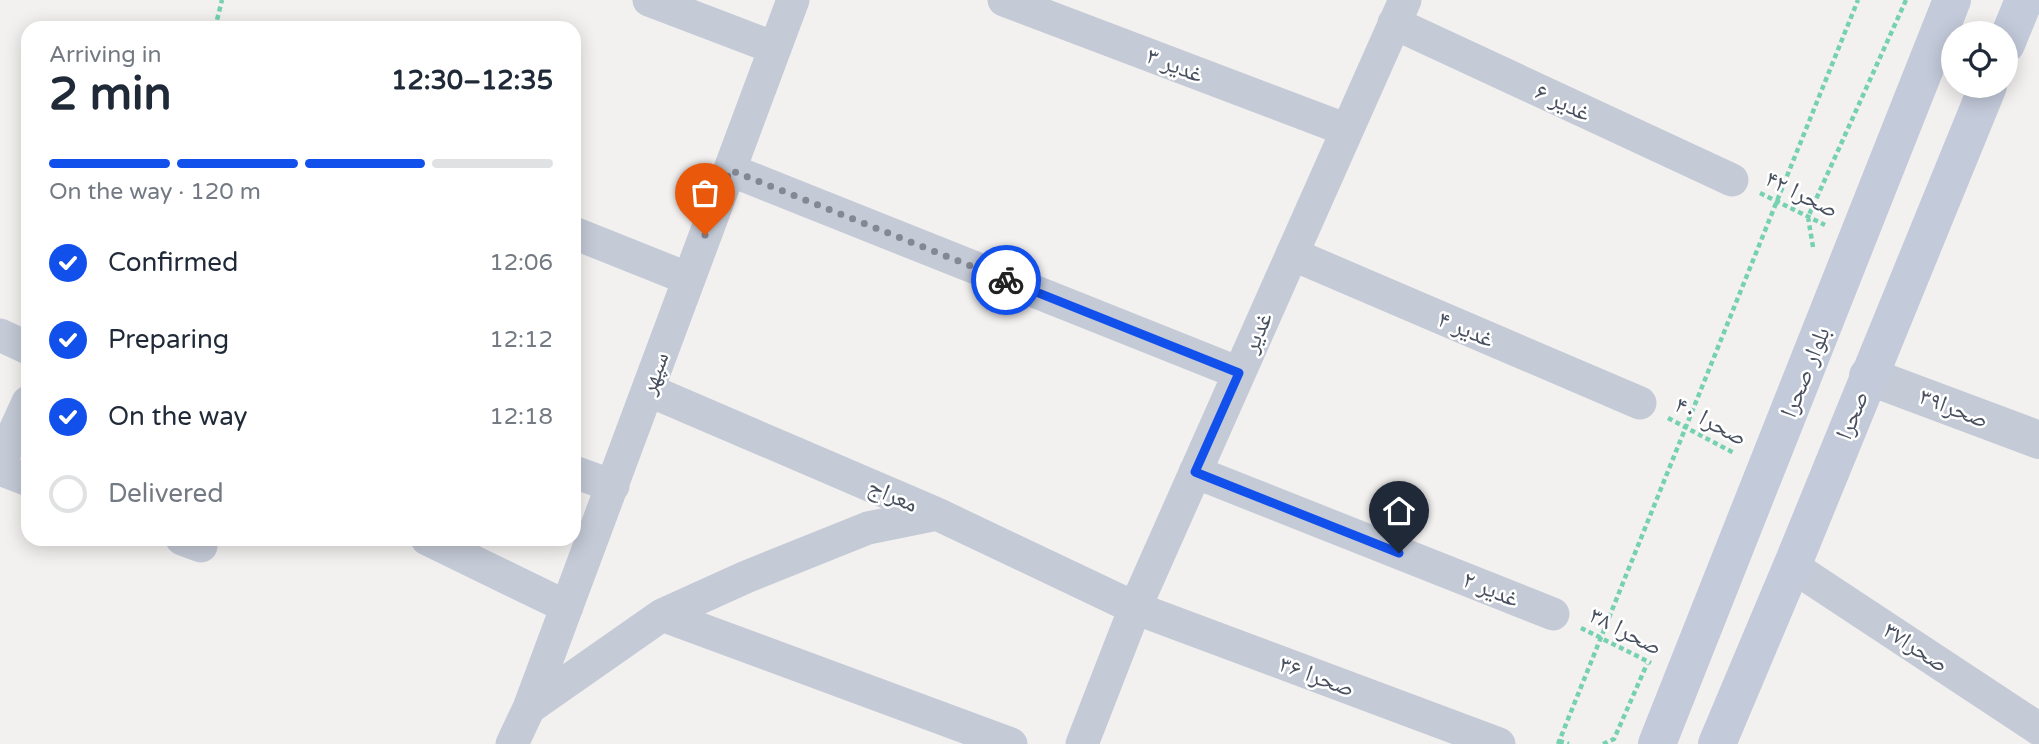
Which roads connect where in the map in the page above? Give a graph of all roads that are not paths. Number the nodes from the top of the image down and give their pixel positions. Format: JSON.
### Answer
{"nodes":[{"id":1,"x":649,"y":0,"type":"edge"},
{"id":2,"x":793,"y":0,"type":"edge"},
{"id":3,"x":1004,"y":0,"type":"edge"},
{"id":4,"x":1952,"y":0,"type":"edge"},
{"id":5,"x":2024,"y":0,"type":"edge"},
{"id":6,"x":1399,"y":12,"type":"edge"},
{"id":7,"x":2015,"y":21,"type":"edge"},
{"id":8,"x":775,"y":48,"type":"junction"},
{"id":9,"x":1983,"y":98,"type":"edge"},
{"id":10,"x":1347,"y":130,"type":"junction"},
{"id":11,"x":730,"y":170,"type":"junction"},
{"id":12,"x":1732,"y":180,"type":"road end"},
{"id":13,"x":581,"y":236,"type":"edge"},
{"id":14,"x":1292,"y":254,"type":"junction"},
{"id":15,"x":689,"y":279,"type":"junction"},
{"id":16,"x":0,"y":335,"type":"edge"},
{"id":17,"x":21,"y":345,"type":"edge"},
{"id":18,"x":1239,"y":373,"type":"junction"},
{"id":19,"x":1868,"y":376,"type":"junction"},
{"id":20,"x":648,"y":390,"type":"junction"},
{"id":21,"x":1640,"y":403,"type":"road end"},
{"id":22,"x":21,"y":417,"type":"edge"},
{"id":23,"x":2039,"y":440,"type":"edge"},
{"id":24,"x":0,"y":463,"type":"edge"},
{"id":25,"x":0,"y":469,"type":"edge"},
{"id":26,"x":1195,"y":472,"type":"junction"},
{"id":27,"x":581,"y":474,"type":"edge"},
{"id":28,"x":21,"y":477,"type":"edge"},
{"id":29,"x":612,"y":486,"type":"junction"},
{"id":30,"x":937,"y":514,"type":"junction"},
{"id":31,"x":441,"y":546,"type":"edge"},
{"id":32,"x":1792,"y":566,"type":"junction"},
{"id":33,"x":567,"y":607,"type":"junction"},
{"id":34,"x":1135,"y":608,"type":"junction"},
{"id":35,"x":1553,"y":614,"type":"road end"},
{"id":36,"x":662,"y":615,"type":"junction"},
{"id":37,"x":530,"y":708,"type":"junction"},
{"id":38,"x":2039,"y":729,"type":"edge"},
{"id":39,"x":512,"y":744,"type":"edge"},
{"id":40,"x":1011,"y":744,"type":"edge"},
{"id":41,"x":1082,"y":744,"type":"edge"},
{"id":42,"x":1499,"y":744,"type":"edge"},
{"id":43,"x":1657,"y":744,"type":"edge"},
{"id":44,"x":1717,"y":744,"type":"edge"}],
"edges":[{"from":1,"to":8,"type":"street"},
{"from":2,"to":8,"type":"street","name":"سپهر"},
{"from":3,"to":10,"type":"street","name":"غدیر ۳"},
{"from":4,"to":43,"type":"main road","name":"بلوار صحرا"},
{"from":5,"to":7,"type":"main road"},
{"from":6,"to":10,"type":"street","name":"غدیر"},
{"from":6,"to":12,"type":"street","name":"غدیر ۶"},
{"from":8,"to":11,"type":"street","name":"سپهر"},
{"from":9,"to":19,"type":"main road","name":"صحرا"},
{"from":10,"to":14,"type":"street","name":"غدیر"},
{"from":11,"to":15,"type":"street","name":"سپهر"},
{"from":11,"to":18,"type":"street"},
{"from":13,"to":15,"type":"street"},
{"from":14,"to":18,"type":"street","name":"غدیر"},
{"from":14,"to":21,"type":"street","name":"غدیر ۴"},
{"from":15,"to":20,"type":"street","name":"سپهر"},
{"from":16,"to":17,"type":"street"},
{"from":18,"to":26,"type":"street","name":"غدیر"},
{"from":19,"to":23,"type":"street","name":"صحرا۳۹"},
{"from":19,"to":32,"type":"main road","name":"صحرا"},
{"from":20,"to":29,"type":"street","name":"سپهر"},
{"from":20,"to":30,"type":"street","name":"معراج"},
{"from":22,"to":24,"type":"street"},
{"from":25,"to":28,"type":"street"},
{"from":26,"to":34,"type":"street","name":"غدیر"},
{"from":26,"to":35,"type":"street","name":"غدیر ۲"},
{"from":27,"to":29,"type":"street"},
{"from":29,"to":33,"type":"street","name":"سپهر"},
{"from":30,"to":34,"type":"street","name":"معراج"},
{"from":30,"to":36,"type":"street"},
{"from":31,"to":33,"type":"street"},
{"from":32,"to":38,"type":"street","name":"صحرا۳۷"},
{"from":32,"to":44,"type":"main road","name":"صحرا"},
{"from":33,"to":37,"type":"street","name":"سپهر"},
{"from":34,"to":41,"type":"street","name":"غدیر"},
{"from":34,"to":42,"type":"street","name":"صحرا ۳۶"},
{"from":36,"to":37,"type":"street"},
{"from":36,"to":40,"type":"street"},
{"from":37,"to":39,"type":"street","name":"سپهر"}]}
